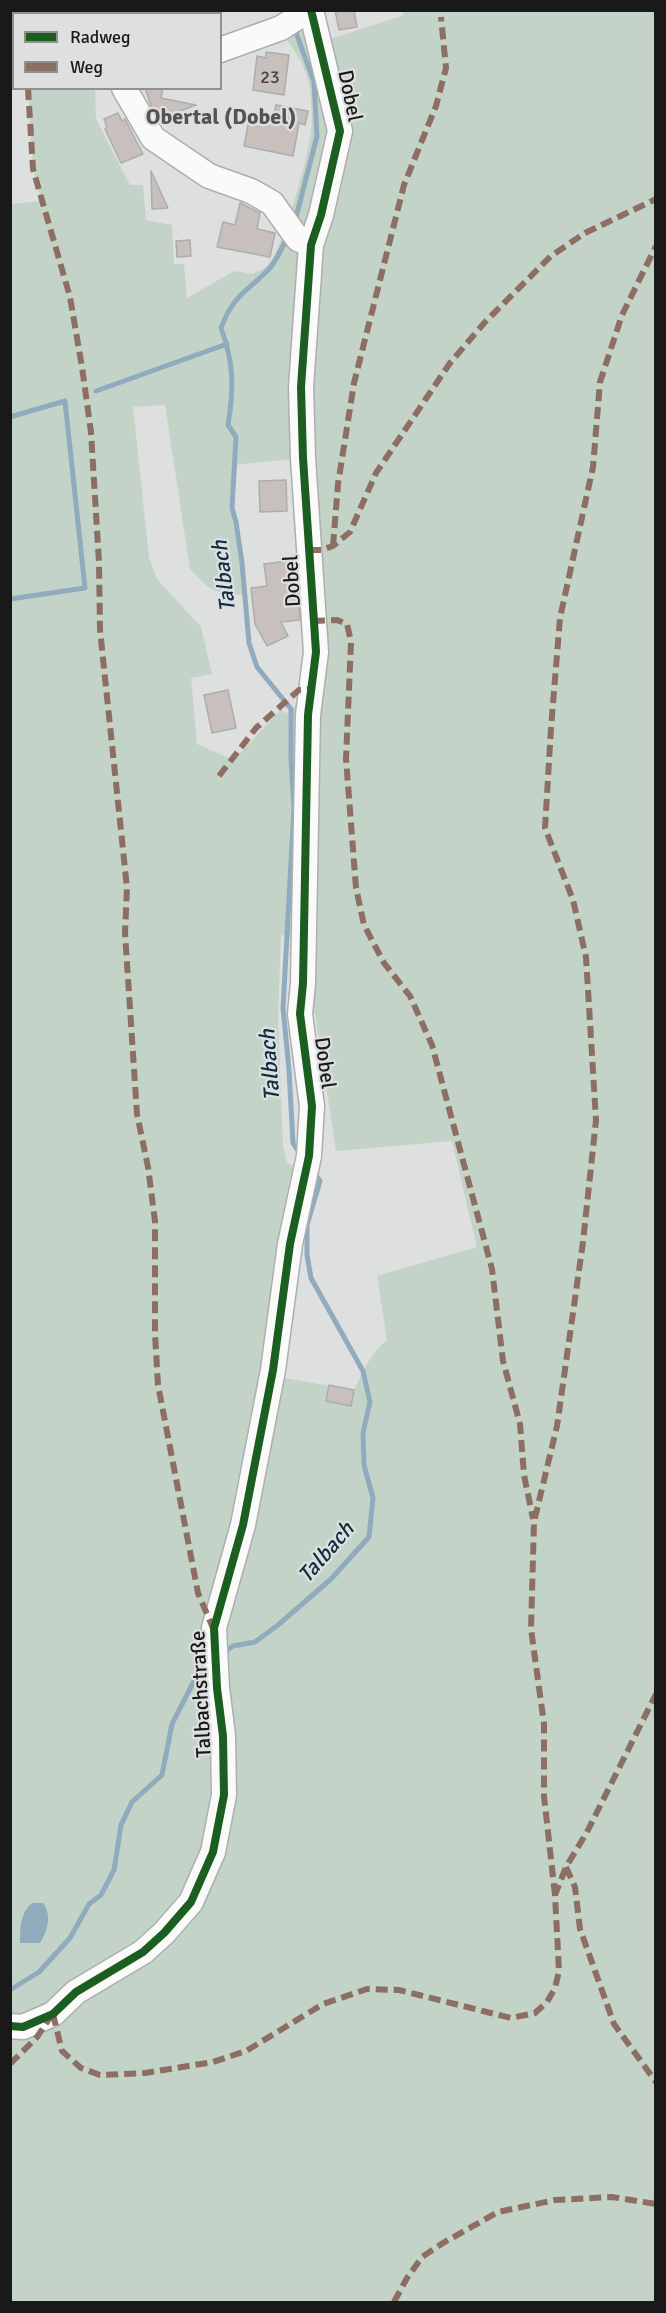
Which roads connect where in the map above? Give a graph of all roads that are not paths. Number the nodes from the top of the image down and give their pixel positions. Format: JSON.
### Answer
{"nodes":[{"id":1,"x":299,"y":17,"type":"edge"},
{"id":2,"x":222,"y":49,"type":"edge"},
{"id":3,"x":125,"y":90,"type":"edge"},
{"id":4,"x":299,"y":236,"type":"junction"},
{"id":5,"x":308,"y":1164,"type":"joint"},
{"id":6,"x":10,"y":2026,"type":"edge"}],
"edges":[{"from":1,"to":2,"type":"street","name":"Dobel"},
{"from":1,"to":4,"type":"street","name":"Dobel"},
{"from":3,"to":4,"type":"street"},
{"from":4,"to":5,"type":"street","name":"Dobel"},
{"from":5,"to":6,"type":"street","name":"Talbachstraße"}]}
